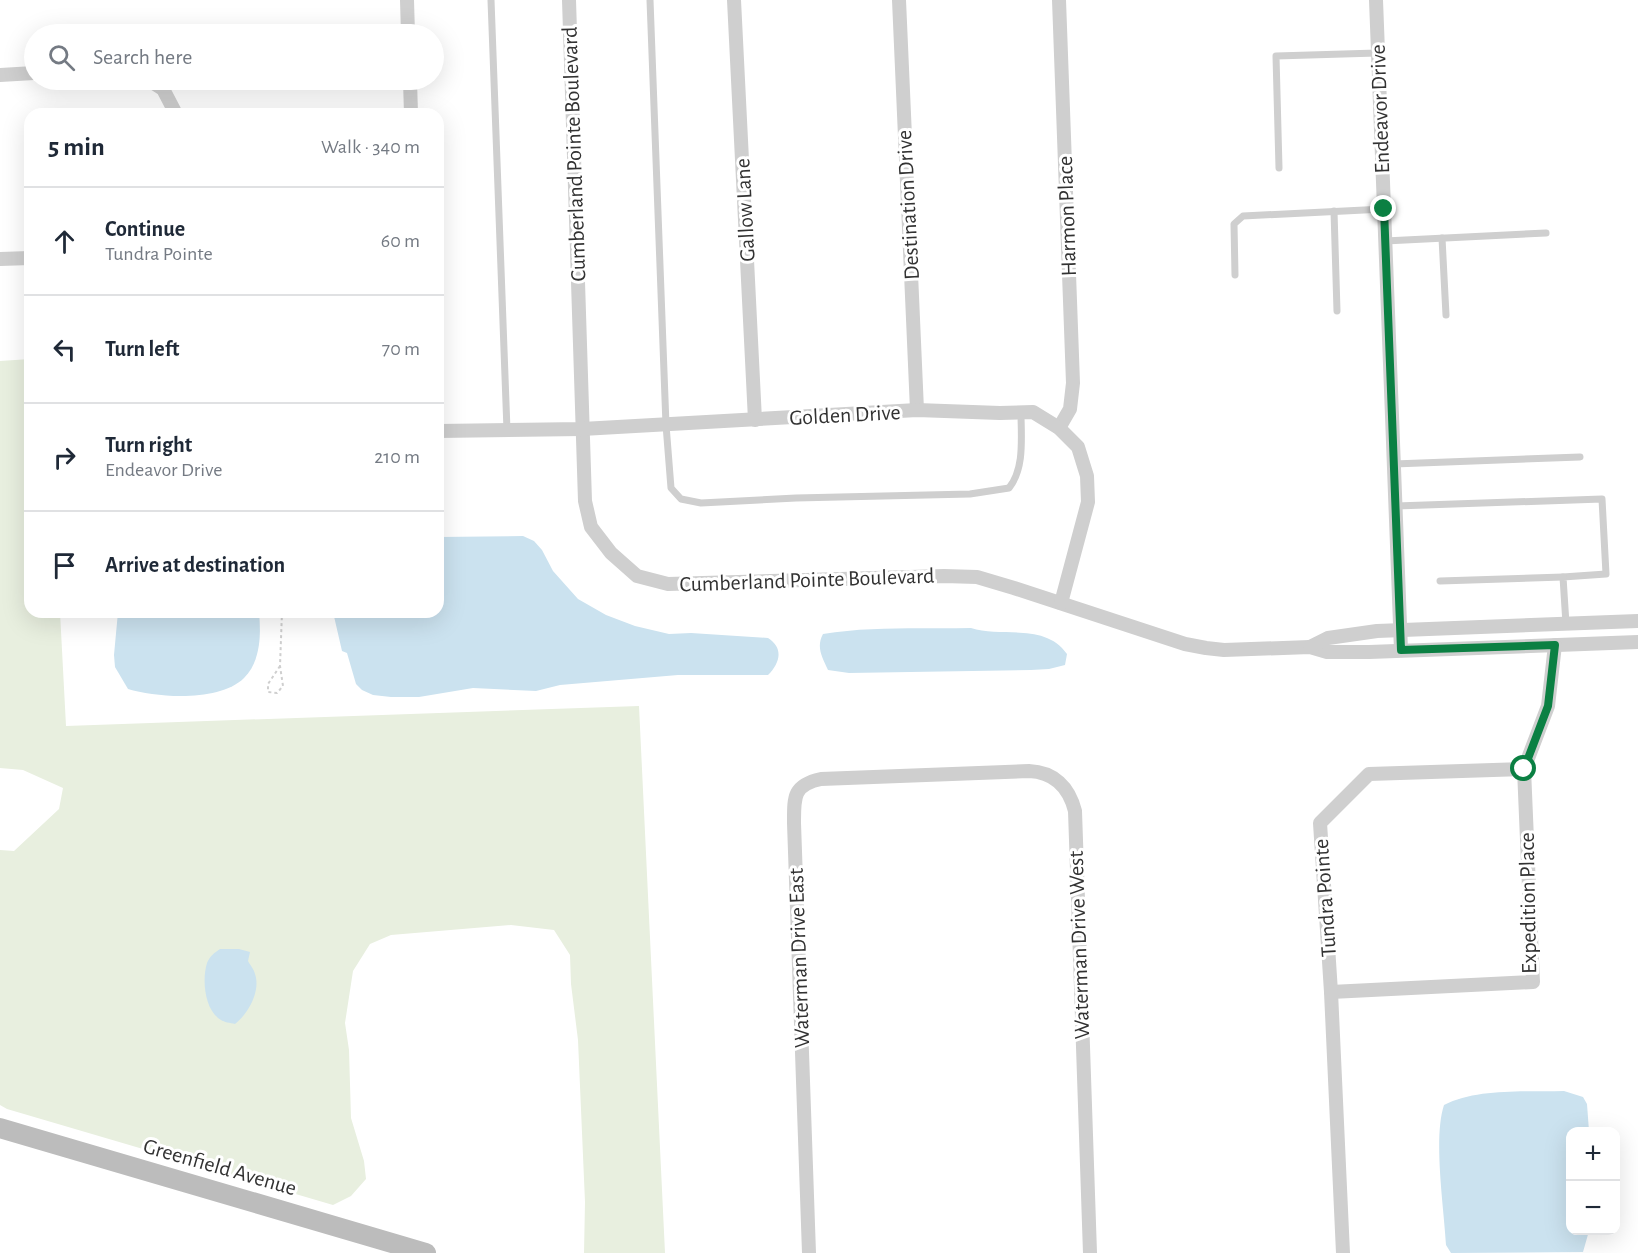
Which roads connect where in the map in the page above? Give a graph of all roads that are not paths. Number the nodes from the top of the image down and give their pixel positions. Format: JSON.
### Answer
{"nodes":[{"id":1,"x":407,"y":0,"type":"edge"},
{"id":2,"x":491,"y":0,"type":"edge"},
{"id":3,"x":569,"y":0,"type":"edge"},
{"id":4,"x":650,"y":0,"type":"edge"},
{"id":5,"x":734,"y":0,"type":"edge"},
{"id":6,"x":899,"y":0,"type":"edge"},
{"id":7,"x":1059,"y":0,"type":"edge"},
{"id":8,"x":1376,"y":0,"type":"edge"},
{"id":9,"x":408,"y":24,"type":"edge"},
{"id":10,"x":1377,"y":53,"type":"junction"},
{"id":11,"x":24,"y":74,"type":"edge"},
{"id":12,"x":0,"y":75,"type":"edge"},
{"id":13,"x":164,"y":90,"type":"edge"},
{"id":14,"x":410,"y":90,"type":"edge"},
{"id":15,"x":173,"y":108,"type":"edge"},
{"id":16,"x":411,"y":108,"type":"edge"},
{"id":17,"x":1279,"y":168,"type":"dead end"},
{"id":18,"x":1384,"y":209,"type":"junction"},
{"id":19,"x":1334,"y":212,"type":"junction"},
{"id":20,"x":1545,"y":233,"type":"dead end"},
{"id":21,"x":1442,"y":238,"type":"junction"},
{"id":22,"x":1385,"y":241,"type":"junction"},
{"id":23,"x":24,"y":258,"type":"edge"},
{"id":24,"x":0,"y":259,"type":"edge"},
{"id":25,"x":1235,"y":275,"type":"dead end"},
{"id":26,"x":1337,"y":311,"type":"dead end"},
{"id":27,"x":1446,"y":315,"type":"dead end"},
{"id":28,"x":917,"y":411,"type":"junction"},
{"id":29,"x":1021,"y":412,"type":"junction"},
{"id":30,"x":755,"y":420,"type":"junction"},
{"id":31,"x":666,"y":425,"type":"junction"},
{"id":32,"x":1059,"y":428,"type":"junction"},
{"id":33,"x":582,"y":429,"type":"junction"},
{"id":34,"x":507,"y":430,"type":"junction"},
{"id":35,"x":444,"y":431,"type":"edge"},
{"id":36,"x":1580,"y":458,"type":"dead end"},
{"id":37,"x":1394,"y":464,"type":"junction"},
{"id":38,"x":1396,"y":506,"type":"junction"},
{"id":39,"x":1563,"y":577,"type":"junction"},
{"id":40,"x":1440,"y":581,"type":"dead end"},
{"id":41,"x":1061,"y":603,"type":"junction"},
{"id":42,"x":1638,"y":621,"type":"edge"},
{"id":43,"x":1566,"y":624,"type":"junction"},
{"id":44,"x":1401,"y":631,"type":"junction"},
{"id":45,"x":1638,"y":642,"type":"edge"},
{"id":46,"x":1555,"y":645,"type":"junction"},
{"id":47,"x":1310,"y":647,"type":"junction"},
{"id":48,"x":1401,"y":650,"type":"junction"},
{"id":49,"x":1524,"y":769,"type":"junction"},
{"id":50,"x":921,"y":775,"type":"joint"},
{"id":51,"x":1331,"y":992,"type":"junction"},
{"id":52,"x":0,"y":1128,"type":"edge"},
{"id":53,"x":426,"y":1253,"type":"edge"},
{"id":54,"x":809,"y":1253,"type":"edge"},
{"id":55,"x":1090,"y":1253,"type":"edge"},
{"id":56,"x":1343,"y":1253,"type":"edge"}],
"edges":[{"from":1,"to":9,"type":"street"},
{"from":2,"to":34,"type":"lane"},
{"from":3,"to":33,"type":"street","name":"Cumberland Pointe Boulevard"},
{"from":4,"to":31,"type":"lane"},
{"from":5,"to":30,"type":"street","name":"Gallow Lane"},
{"from":6,"to":28,"type":"street","name":"Destination Drive"},
{"from":7,"to":32,"type":"street","name":"Harmon Place"},
{"from":8,"to":10,"type":"street","name":"Endeavor Drive"},
{"from":10,"to":17,"type":"lane"},
{"from":10,"to":18,"type":"street","name":"Endeavor Drive"},
{"from":11,"to":12,"type":"street"},
{"from":13,"to":15,"type":"street"},
{"from":14,"to":16,"type":"street"},
{"from":18,"to":19,"type":"lane"},
{"from":18,"to":22,"type":"street","name":"Endeavor Drive"},
{"from":19,"to":25,"type":"lane"},
{"from":19,"to":26,"type":"lane"},
{"from":20,"to":21,"type":"lane"},
{"from":21,"to":22,"type":"lane"},
{"from":21,"to":27,"type":"lane"},
{"from":22,"to":37,"type":"street","name":"Endeavor Drive"},
{"from":23,"to":24,"type":"street"},
{"from":28,"to":29,"type":"street","name":"Golden Drive"},
{"from":28,"to":30,"type":"street","name":"Golden Drive"},
{"from":29,"to":31,"type":"lane"},
{"from":29,"to":32,"type":"street","name":"Golden Drive"},
{"from":30,"to":31,"type":"street","name":"Golden Drive"},
{"from":31,"to":33,"type":"street","name":"Golden Drive"},
{"from":32,"to":41,"type":"street","name":"Golden Drive"},
{"from":33,"to":34,"type":"street","name":"Golden Drive"},
{"from":33,"to":41,"type":"street","name":"Cumberland Pointe Boulevard"},
{"from":34,"to":35,"type":"street","name":"Golden Drive"},
{"from":36,"to":37,"type":"lane"},
{"from":37,"to":38,"type":"street","name":"Endeavor Drive"},
{"from":38,"to":39,"type":"lane"},
{"from":38,"to":44,"type":"street","name":"Endeavor Drive"},
{"from":39,"to":40,"type":"lane"},
{"from":39,"to":43,"type":"lane"},
{"from":41,"to":47,"type":"street","name":"Cumberland Pointe Boulevard"},
{"from":42,"to":43,"type":"street","name":"Cumberland Pointe Boulevard"},
{"from":43,"to":44,"type":"street","name":"Cumberland Pointe Boulevard"},
{"from":44,"to":47,"type":"street","name":"Cumberland Pointe Boulevard"},
{"from":44,"to":48,"type":"street","name":"Endeavor Drive"},
{"from":45,"to":46,"type":"street","name":"Cumberland Pointe Boulevard"},
{"from":46,"to":48,"type":"street","name":"Cumberland Pointe Boulevard"},
{"from":46,"to":49,"type":"street"},
{"from":47,"to":48,"type":"street","name":"Cumberland Pointe Boulevard"},
{"from":49,"to":51,"type":"street","name":"Tundra Pointe"},
{"from":49,"to":51,"type":"street","name":"Expedition Place"},
{"from":50,"to":54,"type":"street","name":"Waterman Drive East"},
{"from":50,"to":55,"type":"street","name":"Waterman Drive West"},
{"from":51,"to":56,"type":"street","name":"Tundra Pointe"},
{"from":52,"to":53,"type":"main road","name":"Greenfield Avenue"}]}
